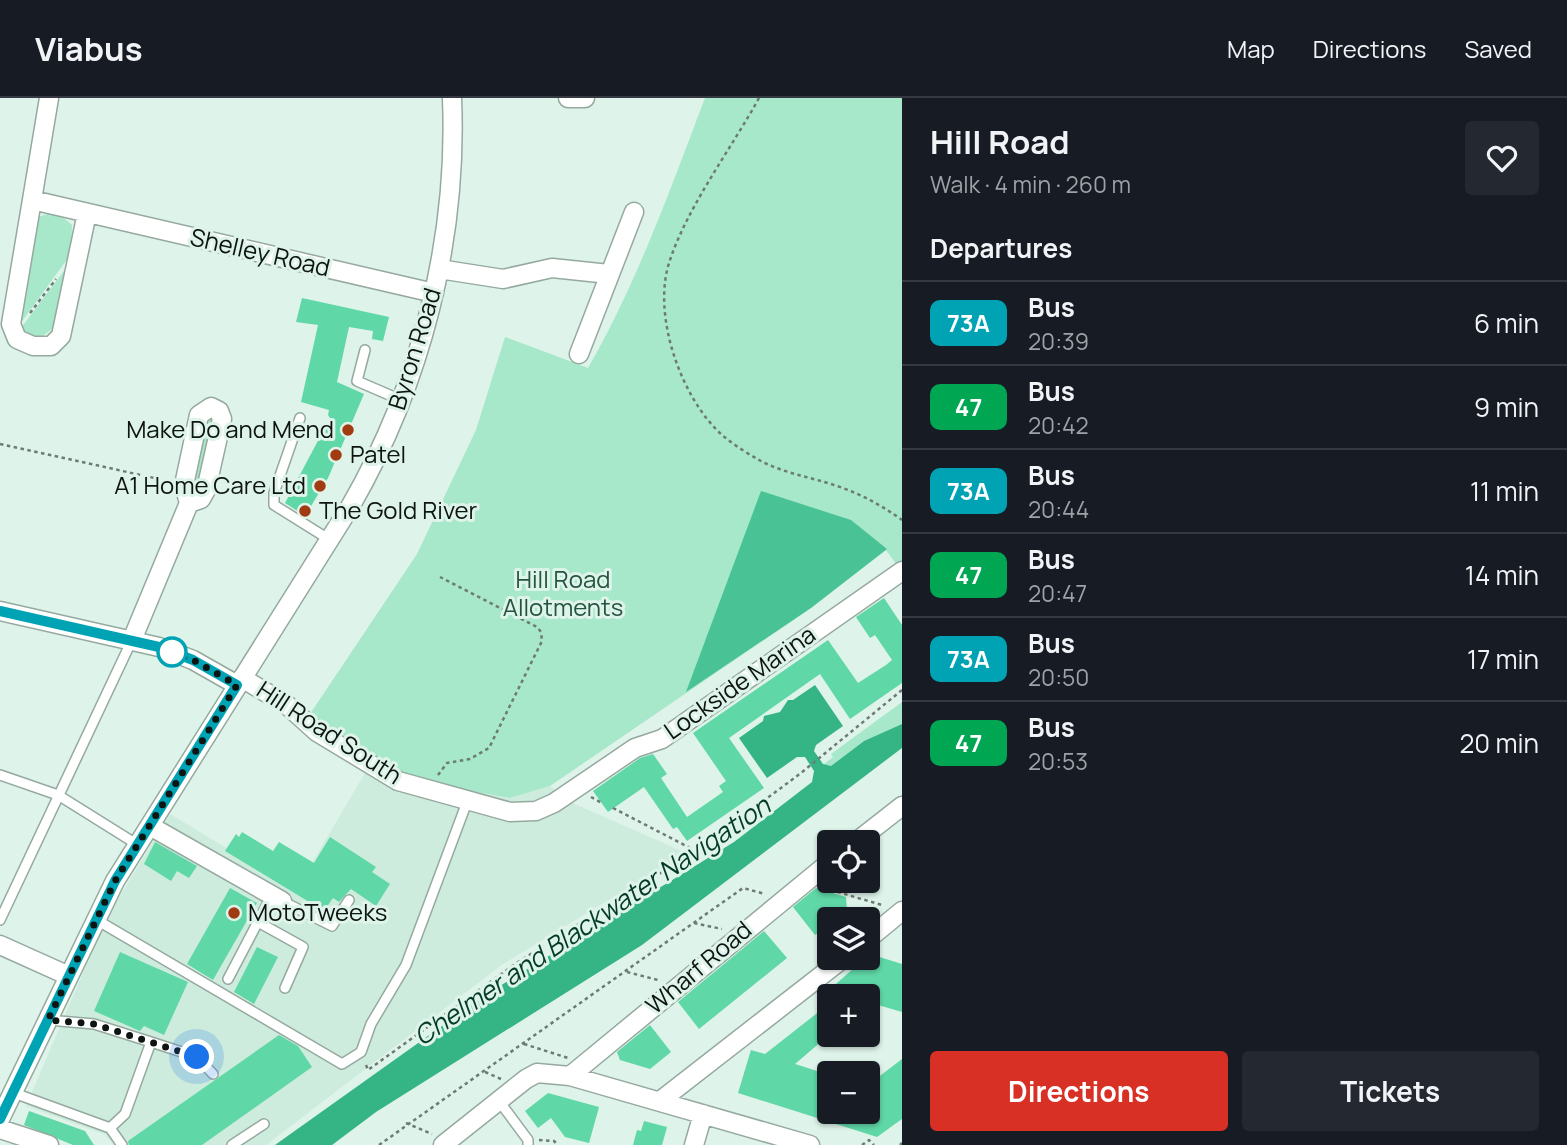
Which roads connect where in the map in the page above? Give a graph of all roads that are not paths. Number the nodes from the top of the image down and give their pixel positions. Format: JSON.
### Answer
{"nodes":[{"id":1,"x":49,"y":98,"type":"edge"},
{"id":2,"x":452,"y":98,"type":"edge"},
{"id":3,"x":568,"y":98,"type":"edge"},
{"id":4,"x":585,"y":98,"type":"edge"},
{"id":5,"x":32,"y":200,"type":"junction"},
{"id":6,"x":634,"y":212,"type":"dead end"},
{"id":7,"x":87,"y":213,"type":"junction"},
{"id":8,"x":439,"y":270,"type":"junction"},
{"id":9,"x":609,"y":274,"type":"junction"},
{"id":10,"x":434,"y":293,"type":"junction"},
{"id":11,"x":365,"y":350,"type":"dead end"},
{"id":12,"x":579,"y":354,"type":"dead end"},
{"id":13,"x":401,"y":400,"type":"junction"},
{"id":14,"x":300,"y":418,"type":"dead end"},
{"id":15,"x":189,"y":503,"type":"junction"},
{"id":16,"x":330,"y":540,"type":"junction"},
{"id":17,"x":902,"y":571,"type":"edge"},
{"id":18,"x":0,"y":611,"type":"edge"},
{"id":19,"x":132,"y":640,"type":"junction"},
{"id":20,"x":240,"y":681,"type":"junction"},
{"id":21,"x":0,"y":775,"type":"edge"},
{"id":22,"x":575,"y":789,"type":"joint"},
{"id":23,"x":58,"y":795,"type":"junction"},
{"id":24,"x":467,"y":802,"type":"junction"},
{"id":25,"x":902,"y":806,"type":"edge"},
{"id":26,"x":150,"y":826,"type":"junction"},
{"id":27,"x":871,"y":830,"type":"edge"},
{"id":28,"x":138,"y":845,"type":"junction"},
{"id":29,"x":817,"y":872,"type":"edge"},
{"id":30,"x":277,"y":898,"type":"junction"},
{"id":31,"x":349,"y":900,"type":"dead end"},
{"id":32,"x":896,"y":909,"type":"edge"},
{"id":33,"x":95,"y":919,"type":"junction"},
{"id":34,"x":0,"y":920,"type":"edge"},
{"id":35,"x":258,"y":922,"type":"junction"},
{"id":36,"x":880,"y":927,"type":"edge"},
{"id":37,"x":880,"y":933,"type":"edge"},
{"id":38,"x":902,"y":934,"type":"edge"},
{"id":39,"x":0,"y":945,"type":"edge"},
{"id":40,"x":828,"y":970,"type":"edge"},
{"id":41,"x":69,"y":976,"type":"junction"},
{"id":42,"x":228,"y":979,"type":"dead end"},
{"id":43,"x":285,"y":988,"type":"dead end"},
{"id":44,"x":48,"y":1020,"type":"junction"},
{"id":45,"x":150,"y":1042,"type":"junction"},
{"id":46,"x":214,"y":1074,"type":"dead end"},
{"id":47,"x":570,"y":1076,"type":"junction"},
{"id":48,"x":14,"y":1093,"type":"junction"},
{"id":49,"x":499,"y":1101,"type":"junction"},
{"id":50,"x":660,"y":1101,"type":"junction"},
{"id":51,"x":703,"y":1114,"type":"junction"},
{"id":52,"x":0,"y":1119,"type":"edge"},
{"id":53,"x":264,"y":1124,"type":"dead end"},
{"id":54,"x":110,"y":1128,"type":"junction"},
{"id":55,"x":0,"y":1129,"type":"edge"},
{"id":56,"x":445,"y":1143,"type":"edge"},
{"id":57,"x":528,"y":1143,"type":"edge"},
{"id":58,"x":49,"y":1145,"type":"edge"},
{"id":59,"x":121,"y":1145,"type":"edge"},
{"id":60,"x":232,"y":1145,"type":"edge"},
{"id":61,"x":694,"y":1145,"type":"edge"},
{"id":62,"x":810,"y":1145,"type":"edge"}],
"edges":[{"from":1,"to":5,"type":"street"},
{"from":2,"to":8,"type":"street","name":"Byron Road"},
{"from":3,"to":4,"type":"street"},
{"from":5,"to":7,"type":"street","name":"Shelley Road"},
{"from":5,"to":7,"type":"street"},
{"from":6,"to":9,"type":"street"},
{"from":7,"to":10,"type":"street","name":"Shelley Road"},
{"from":8,"to":9,"type":"street"},
{"from":8,"to":10,"type":"street","name":"Byron Road"},
{"from":9,"to":12,"type":"street"},
{"from":10,"to":13,"type":"street","name":"Byron Road"},
{"from":11,"to":13,"type":"lane"},
{"from":13,"to":16,"type":"street","name":"Byron Road"},
{"from":14,"to":16,"type":"lane"},
{"from":15,"to":15,"type":"street"},
{"from":15,"to":19,"type":"street"},
{"from":16,"to":20,"type":"street","name":"Byron Road"},
{"from":17,"to":22,"type":"street","name":"Lockside Marina"},
{"from":18,"to":19,"type":"street","name":"Hill Road South"},
{"from":19,"to":20,"type":"street","name":"Hill Road South"},
{"from":19,"to":23,"type":"lane"},
{"from":20,"to":24,"type":"street","name":"Hill Road South"},
{"from":20,"to":26,"type":"street","name":"Byron Road"},
{"from":21,"to":23,"type":"lane"},
{"from":22,"to":24,"type":"street","name":"Hill Road South"},
{"from":23,"to":28,"type":"lane"},
{"from":23,"to":34,"type":"lane"},
{"from":24,"to":33,"type":"lane"},
{"from":25,"to":27,"type":"street"},
{"from":26,"to":28,"type":"street","name":"Byron Road"},
{"from":26,"to":30,"type":"street"},
{"from":28,"to":33,"type":"street","name":"Byron Road"},
{"from":29,"to":47,"type":"street","name":"Wharf Road"},
{"from":30,"to":31,"type":"lane"},
{"from":30,"to":35,"type":"lane"},
{"from":32,"to":36,"type":"street"},
{"from":33,"to":41,"type":"street","name":"Byron Road"},
{"from":35,"to":42,"type":"lane"},
{"from":35,"to":43,"type":"lane"},
{"from":37,"to":38,"type":"street"},
{"from":39,"to":41,"type":"street"},
{"from":40,"to":50,"type":"street"},
{"from":41,"to":44,"type":"street","name":"Byron Road"},
{"from":44,"to":45,"type":"lane"},
{"from":44,"to":48,"type":"street","name":"Byron Road"},
{"from":45,"to":46,"type":"lane"},
{"from":45,"to":54,"type":"lane"},
{"from":47,"to":49,"type":"street"},
{"from":47,"to":50,"type":"street"},
{"from":48,"to":52,"type":"street","name":"Byron Road"},
{"from":48,"to":54,"type":"lane"},
{"from":49,"to":56,"type":"street"},
{"from":49,"to":57,"type":"lane"},
{"from":50,"to":51,"type":"street"},
{"from":51,"to":61,"type":"street"},
{"from":51,"to":62,"type":"street"},
{"from":53,"to":60,"type":"lane"},
{"from":54,"to":59,"type":"lane"},
{"from":55,"to":58,"type":"street"}]}
